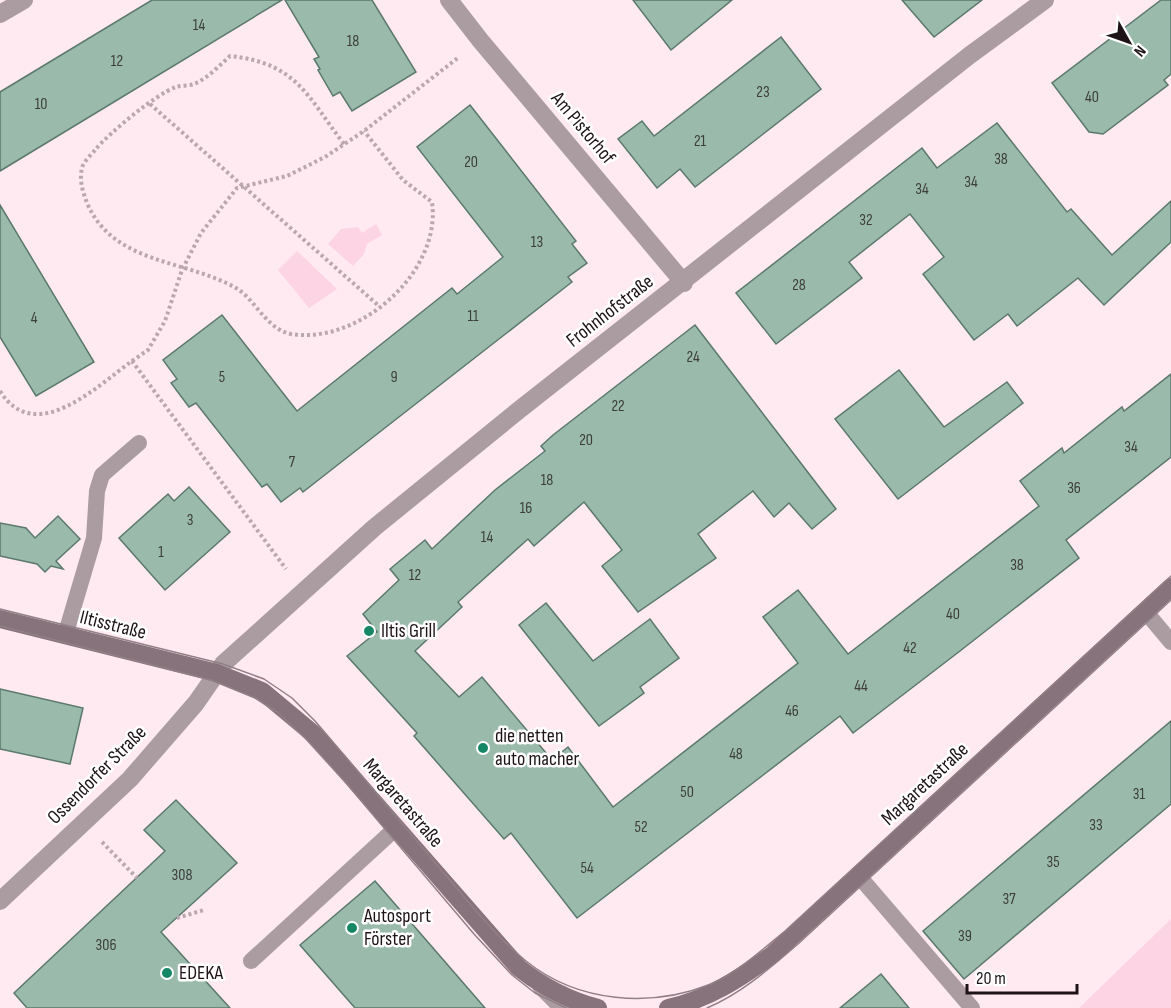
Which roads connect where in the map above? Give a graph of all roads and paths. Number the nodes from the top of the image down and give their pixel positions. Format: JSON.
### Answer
{"nodes":[{"id":1,"x":24,"y":0,"type":"edge"},
{"id":2,"x":449,"y":0,"type":"edge"},
{"id":3,"x":1045,"y":0,"type":"edge"},
{"id":4,"x":0,"y":14,"type":"edge"},
{"id":5,"x":480,"y":40,"type":"junction"},
{"id":6,"x":150,"y":104,"type":"junction"},
{"id":7,"x":364,"y":131,"type":"junction"},
{"id":8,"x":344,"y":144,"type":"junction"},
{"id":9,"x":242,"y":187,"type":"junction"},
{"id":10,"x":182,"y":270,"type":"junction"},
{"id":11,"x":684,"y":283,"type":"junction"},
{"id":12,"x":379,"y":306,"type":"junction"},
{"id":13,"x":132,"y":362,"type":"dead end"},
{"id":14,"x":140,"y":443,"type":"dead end"},
{"id":15,"x":1171,"y":587,"type":"edge"},
{"id":16,"x":1145,"y":611,"type":"junction"},
{"id":17,"x":0,"y":619,"type":"edge"},
{"id":18,"x":65,"y":636,"type":"junction"},
{"id":19,"x":1171,"y":642,"type":"edge"},
{"id":20,"x":217,"y":673,"type":"junction"},
{"id":21,"x":84,"y":822,"type":"junction"},
{"id":22,"x":396,"y":828,"type":"junction"},
{"id":23,"x":858,"y":875,"type":"junction"},
{"id":24,"x":137,"y":878,"type":"dead end"},
{"id":25,"x":0,"y":901,"type":"edge"},
{"id":26,"x":204,"y":910,"type":"dead end"},
{"id":27,"x":177,"y":918,"type":"dead end"},
{"id":28,"x":251,"y":961,"type":"dead end"},
{"id":29,"x":540,"y":985,"type":"junction"},
{"id":30,"x":697,"y":1004,"type":"edge"},
{"id":31,"x":563,"y":1008,"type":"edge"},
{"id":32,"x":598,"y":1008,"type":"edge"},
{"id":33,"x":668,"y":1008,"type":"edge"},
{"id":34,"x":972,"y":1008,"type":"edge"}],
"edges":[{"from":1,"to":4,"type":"street"},
{"from":2,"to":5,"type":"street","name":"Am Pistorhof"},
{"from":3,"to":11,"type":"street","name":"Frohnhofstraße"},
{"from":5,"to":7,"type":"path"},
{"from":5,"to":11,"type":"street","name":"Am Pistorhof"},
{"from":6,"to":8,"type":"path"},
{"from":6,"to":9,"type":"path"},
{"from":6,"to":10,"type":"path"},
{"from":7,"to":8,"type":"path"},
{"from":7,"to":12,"type":"path"},
{"from":8,"to":9,"type":"path"},
{"from":9,"to":10,"type":"path"},
{"from":9,"to":12,"type":"path"},
{"from":10,"to":12,"type":"path"},
{"from":10,"to":13,"type":"path"},
{"from":11,"to":20,"type":"street","name":"Frohnhofstraße"},
{"from":14,"to":18,"type":"lane"},
{"from":15,"to":16,"type":"street","name":"Margaretastraße"},
{"from":16,"to":19,"type":"lane"},
{"from":16,"to":23,"type":"street","name":"Margaretastraße"},
{"from":17,"to":18,"type":"street","name":"Iltisstraße"},
{"from":18,"to":20,"type":"street","name":"Iltisstraße"},
{"from":20,"to":21,"type":"street","name":"Ossendorfer Straße"},
{"from":20,"to":22,"type":"street","name":"Margaretastraße"},
{"from":21,"to":24,"type":"path"},
{"from":21,"to":25,"type":"street","name":"Ossendorfer Straße"},
{"from":22,"to":28,"type":"lane"},
{"from":22,"to":29,"type":"street","name":"Margaretastraße"},
{"from":23,"to":30,"type":"street","name":"Margaretastraße"},
{"from":23,"to":34,"type":"lane"},
{"from":26,"to":27,"type":"path"},
{"from":29,"to":31,"type":"street","name":"Margaretastraße"},
{"from":29,"to":32,"type":"street","name":"Margaretastraße"},
{"from":30,"to":33,"type":"street","name":"Margaretastraße"}]}
